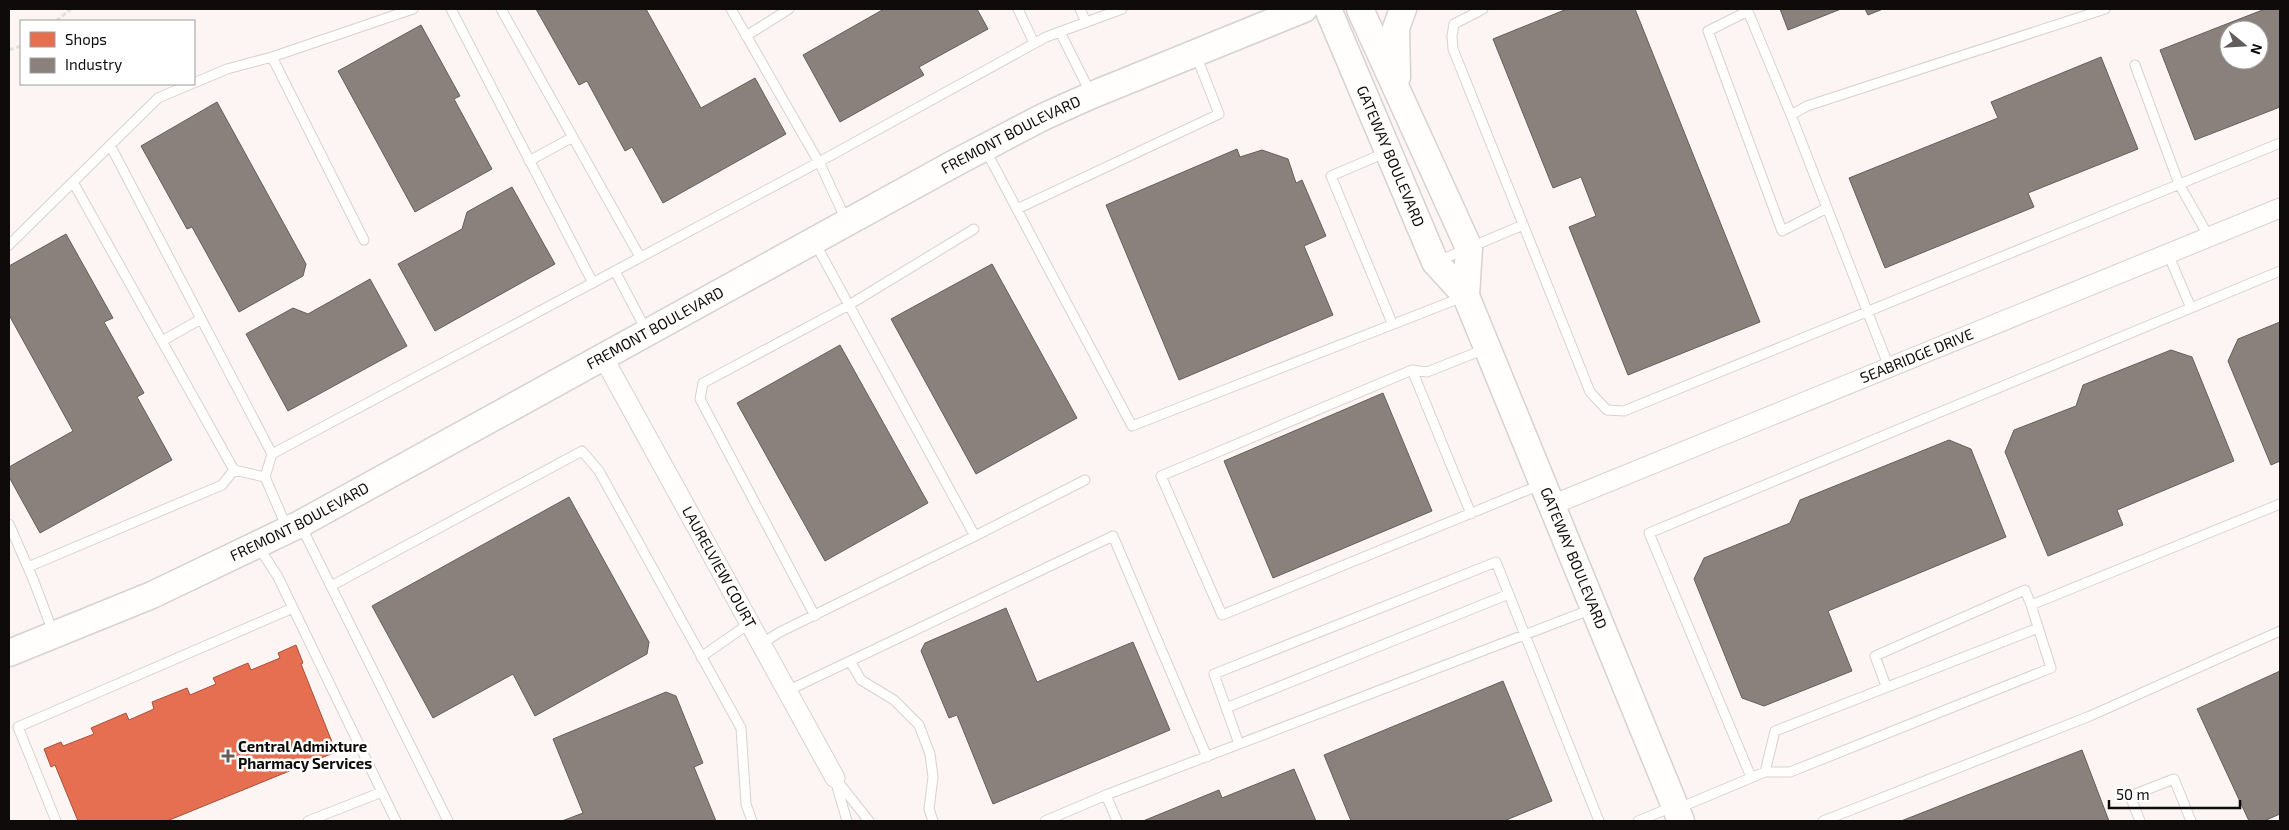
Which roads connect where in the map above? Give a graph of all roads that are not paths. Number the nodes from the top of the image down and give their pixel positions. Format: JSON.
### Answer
{"nodes":[{"id":1,"x":413,"y":9,"type":"edge"},
{"id":2,"x":451,"y":9,"type":"edge"},
{"id":3,"x":501,"y":9,"type":"edge"},
{"id":4,"x":731,"y":9,"type":"edge"},
{"id":5,"x":789,"y":9,"type":"edge"},
{"id":6,"x":1018,"y":9,"type":"edge"},
{"id":7,"x":1080,"y":9,"type":"edge"},
{"id":8,"x":1122,"y":9,"type":"edge"},
{"id":9,"x":1304,"y":9,"type":"edge"},
{"id":10,"x":1328,"y":9,"type":"edge"},
{"id":11,"x":1360,"y":9,"type":"edge"},
{"id":12,"x":1403,"y":9,"type":"edge"},
{"id":13,"x":1483,"y":9,"type":"edge"},
{"id":14,"x":2104,"y":9,"type":"edge"},
{"id":15,"x":1748,"y":10,"type":"edge"},
{"id":16,"x":1086,"y":22,"type":"junction"},
{"id":17,"x":1060,"y":32,"type":"junction"},
{"id":18,"x":746,"y":36,"type":"junction"},
{"id":19,"x":1034,"y":43,"type":"junction"},
{"id":20,"x":1195,"y":53,"type":"junction"},
{"id":21,"x":272,"y":57,"type":"junction"},
{"id":22,"x":2136,"y":64,"type":"dead end"},
{"id":23,"x":195,"y":82,"type":"edge"},
{"id":24,"x":187,"y":85,"type":"edge"},
{"id":25,"x":1399,"y":92,"type":"junction"},
{"id":26,"x":1092,"y":95,"type":"junction"},
{"id":27,"x":1790,"y":115,"type":"junction"},
{"id":28,"x":573,"y":137,"type":"junction"},
{"id":29,"x":2280,"y":143,"type":"edge"},
{"id":30,"x":110,"y":146,"type":"junction"},
{"id":31,"x":984,"y":148,"type":"junction"},
{"id":32,"x":1389,"y":151,"type":"junction"},
{"id":33,"x":530,"y":161,"type":"junction"},
{"id":34,"x":819,"y":162,"type":"junction"},
{"id":35,"x":73,"y":182,"type":"junction"},
{"id":36,"x":2179,"y":184,"type":"junction"},
{"id":37,"x":1827,"y":208,"type":"junction"},
{"id":38,"x":2280,"y":208,"type":"edge"},
{"id":39,"x":1017,"y":209,"type":"junction"},
{"id":40,"x":848,"y":222,"type":"junction"},
{"id":41,"x":1523,"y":225,"type":"junction"},
{"id":42,"x":974,"y":229,"type":"dead end"},
{"id":43,"x":2209,"y":237,"type":"junction"},
{"id":44,"x":364,"y":240,"type":"dead end"},
{"id":45,"x":814,"y":241,"type":"junction"},
{"id":46,"x":9,"y":245,"type":"edge"},
{"id":47,"x":1470,"y":248,"type":"junction"},
{"id":48,"x":2168,"y":254,"type":"junction"},
{"id":49,"x":640,"y":258,"type":"junction"},
{"id":50,"x":1434,"y":262,"type":"junction"},
{"id":51,"x":615,"y":271,"type":"junction"},
{"id":52,"x":2280,"y":271,"type":"edge"},
{"id":53,"x":593,"y":282,"type":"junction"},
{"id":54,"x":1466,"y":296,"type":"junction"},
{"id":55,"x":849,"y":305,"type":"junction"},
{"id":56,"x":2190,"y":308,"type":"junction"},
{"id":57,"x":1868,"y":312,"type":"junction"},
{"id":58,"x":201,"y":319,"type":"junction"},
{"id":59,"x":1392,"y":323,"type":"junction"},
{"id":60,"x":647,"y":333,"type":"junction"},
{"id":61,"x":162,"y":341,"type":"junction"},
{"id":62,"x":1488,"y":348,"type":"junction"},
{"id":63,"x":603,"y":357,"type":"junction"},
{"id":64,"x":1889,"y":367,"type":"junction"},
{"id":65,"x":1412,"y":370,"type":"junction"},
{"id":66,"x":272,"y":454,"type":"junction"},
{"id":67,"x":234,"y":470,"type":"junction"},
{"id":68,"x":265,"y":478,"type":"junction"},
{"id":69,"x":1085,"y":480,"type":"dead end"},
{"id":70,"x":1548,"y":495,"type":"junction"},
{"id":71,"x":2280,"y":504,"type":"edge"},
{"id":72,"x":1471,"y":514,"type":"junction"},
{"id":73,"x":9,"y":524,"type":"edge"},
{"id":74,"x":294,"y":527,"type":"junction"},
{"id":75,"x":975,"y":536,"type":"junction"},
{"id":76,"x":258,"y":546,"type":"junction"},
{"id":77,"x":28,"y":567,"type":"junction"},
{"id":78,"x":331,"y":586,"type":"junction"},
{"id":79,"x":1509,"y":594,"type":"junction"},
{"id":80,"x":2030,"y":605,"type":"junction"},
{"id":81,"x":293,"y":608,"type":"junction"},
{"id":82,"x":1594,"y":609,"type":"junction"},
{"id":83,"x":815,"y":616,"type":"junction"},
{"id":84,"x":750,"y":623,"type":"junction"},
{"id":85,"x":2038,"y":628,"type":"junction"},
{"id":86,"x":2280,"y":632,"type":"edge"},
{"id":87,"x":54,"y":635,"type":"junction"},
{"id":88,"x":1526,"y":635,"type":"junction"},
{"id":89,"x":761,"y":644,"type":"junction"},
{"id":90,"x":9,"y":653,"type":"edge"},
{"id":91,"x":701,"y":657,"type":"junction"},
{"id":92,"x":850,"y":661,"type":"junction"},
{"id":93,"x":1886,"y":686,"type":"junction"},
{"id":94,"x":787,"y":691,"type":"junction"},
{"id":95,"x":1226,"y":708,"type":"junction"},
{"id":96,"x":1239,"y":744,"type":"junction"},
{"id":97,"x":1207,"y":757,"type":"junction"},
{"id":98,"x":1765,"y":772,"type":"junction"},
{"id":99,"x":1751,"y":777,"type":"junction"},
{"id":100,"x":835,"y":778,"type":"junction"},
{"id":101,"x":382,"y":792,"type":"junction"},
{"id":102,"x":1106,"y":795,"type":"junction"},
{"id":103,"x":1677,"y":812,"type":"edge"},
{"id":104,"x":56,"y":821,"type":"edge"},
{"id":105,"x":308,"y":821,"type":"edge"},
{"id":106,"x":396,"y":821,"type":"edge"},
{"id":107,"x":448,"y":821,"type":"edge"},
{"id":108,"x":752,"y":821,"type":"edge"},
{"id":109,"x":847,"y":821,"type":"edge"},
{"id":110,"x":869,"y":821,"type":"edge"},
{"id":111,"x":933,"y":821,"type":"edge"},
{"id":112,"x":1045,"y":821,"type":"edge"},
{"id":113,"x":1117,"y":821,"type":"edge"},
{"id":114,"x":1599,"y":821,"type":"edge"},
{"id":115,"x":1638,"y":821,"type":"edge"},
{"id":116,"x":1823,"y":821,"type":"edge"},
{"id":117,"x":2140,"y":821,"type":"edge"},
{"id":118,"x":2192,"y":821,"type":"edge"}],
"edges":[{"from":1,"to":21,"type":"lane"},
{"from":2,"to":33,"type":"lane"},
{"from":3,"to":28,"type":"lane"},
{"from":4,"to":18,"type":"lane"},
{"from":5,"to":18,"type":"lane"},
{"from":6,"to":19,"type":"lane"},
{"from":7,"to":16,"type":"lane"},
{"from":8,"to":16,"type":"lane"},
{"from":9,"to":20,"type":"main road","name":"FREMONT BOULEVARD"},
{"from":10,"to":32,"type":"main road","name":"GATEWAY BOULEVARD"},
{"from":11,"to":25,"type":"main road","name":"GATEWAY BOULEVARD"},
{"from":12,"to":25,"type":"main road"},
{"from":13,"to":41,"type":"lane"},
{"from":14,"to":27,"type":"lane"},
{"from":15,"to":27,"type":"lane"},
{"from":15,"to":37,"type":"lane"},
{"from":16,"to":17,"type":"lane"},
{"from":17,"to":19,"type":"lane"},
{"from":17,"to":26,"type":"lane"},
{"from":18,"to":34,"type":"lane"},
{"from":19,"to":34,"type":"lane"},
{"from":20,"to":26,"type":"main road","name":"FREMONT BOULEVARD"},
{"from":20,"to":39,"type":"lane"},
{"from":21,"to":23,"type":"lane"},
{"from":21,"to":44,"type":"lane"},
{"from":22,"to":36,"type":"lane"},
{"from":24,"to":30,"type":"lane"},
{"from":25,"to":47,"type":"main road","name":"GATEWAY BOULEVARD"},
{"from":26,"to":31,"type":"main road","name":"FREMONT BOULEVARD"},
{"from":27,"to":37,"type":"lane"},
{"from":28,"to":33,"type":"lane"},
{"from":28,"to":49,"type":"lane"},
{"from":29,"to":36,"type":"lane"},
{"from":30,"to":35,"type":"lane"},
{"from":30,"to":58,"type":"lane"},
{"from":31,"to":39,"type":"lane"},
{"from":31,"to":40,"type":"main road","name":"FREMONT BOULEVARD"},
{"from":32,"to":50,"type":"main road","name":"GATEWAY BOULEVARD"},
{"from":32,"to":59,"type":"lane"},
{"from":33,"to":53,"type":"lane"},
{"from":34,"to":40,"type":"lane"},
{"from":34,"to":49,"type":"lane"},
{"from":35,"to":46,"type":"lane"},
{"from":35,"to":61,"type":"lane"},
{"from":36,"to":43,"type":"lane"},
{"from":36,"to":57,"type":"lane"},
{"from":37,"to":57,"type":"lane"},
{"from":38,"to":43,"type":"street","name":"SEABRIDGE DRIVE"},
{"from":39,"to":59,"type":"lane"},
{"from":40,"to":45,"type":"main road","name":"FREMONT BOULEVARD"},
{"from":41,"to":47,"type":"lane"},
{"from":41,"to":57,"type":"lane"},
{"from":42,"to":55,"type":"lane"},
{"from":43,"to":48,"type":"street","name":"SEABRIDGE DRIVE"},
{"from":45,"to":55,"type":"lane"},
{"from":45,"to":60,"type":"main road","name":"FREMONT BOULEVARD"},
{"from":47,"to":50,"type":"lane"},
{"from":47,"to":54,"type":"main road","name":"GATEWAY BOULEVARD"},
{"from":48,"to":56,"type":"lane"},
{"from":48,"to":64,"type":"street","name":"SEABRIDGE DRIVE"},
{"from":49,"to":51,"type":"lane"},
{"from":50,"to":54,"type":"main road","name":"GATEWAY BOULEVARD"},
{"from":51,"to":53,"type":"lane"},
{"from":51,"to":60,"type":"lane"},
{"from":52,"to":56,"type":"lane"},
{"from":53,"to":66,"type":"lane"},
{"from":54,"to":59,"type":"lane"},
{"from":54,"to":62,"type":"main road","name":"GATEWAY BOULEVARD"},
{"from":55,"to":75,"type":"lane"},
{"from":55,"to":83,"type":"lane"},
{"from":56,"to":99,"type":"lane"},
{"from":57,"to":64,"type":"lane"},
{"from":58,"to":61,"type":"lane"},
{"from":58,"to":66,"type":"lane"},
{"from":60,"to":63,"type":"main road","name":"FREMONT BOULEVARD"},
{"from":61,"to":67,"type":"lane"},
{"from":62,"to":65,"type":"lane"},
{"from":62,"to":70,"type":"main road","name":"GATEWAY BOULEVARD"},
{"from":63,"to":74,"type":"main road","name":"FREMONT BOULEVARD"},
{"from":63,"to":84,"type":"street","name":"LAURELVIEW COURT"},
{"from":64,"to":70,"type":"street","name":"SEABRIDGE DRIVE"},
{"from":65,"to":72,"type":"lane"},
{"from":65,"to":72,"type":"lane"},
{"from":66,"to":68,"type":"lane"},
{"from":67,"to":68,"type":"lane"},
{"from":67,"to":77,"type":"lane"},
{"from":68,"to":74,"type":"lane"},
{"from":69,"to":75,"type":"lane"},
{"from":70,"to":72,"type":"lane"},
{"from":70,"to":82,"type":"main road","name":"GATEWAY BOULEVARD"},
{"from":71,"to":80,"type":"lane"},
{"from":73,"to":77,"type":"lane"},
{"from":74,"to":76,"type":"main road","name":"FREMONT BOULEVARD"},
{"from":74,"to":78,"type":"lane"},
{"from":75,"to":83,"type":"lane"},
{"from":76,"to":81,"type":"lane"},
{"from":76,"to":87,"type":"main road","name":"FREMONT BOULEVARD"},
{"from":77,"to":87,"type":"lane"},
{"from":78,"to":91,"type":"lane"},
{"from":78,"to":107,"type":"lane"},
{"from":79,"to":88,"type":"lane"},
{"from":79,"to":95,"type":"lane"},
{"from":79,"to":95,"type":"lane"},
{"from":80,"to":85,"type":"lane"},
{"from":80,"to":93,"type":"lane"},
{"from":81,"to":101,"type":"lane"},
{"from":81,"to":104,"type":"lane"},
{"from":82,"to":88,"type":"lane"},
{"from":82,"to":103,"type":"main road","name":"GATEWAY BOULEVARD"},
{"from":83,"to":89,"type":"lane"},
{"from":84,"to":89,"type":"street","name":"LAURELVIEW COURT"},
{"from":84,"to":91,"type":"lane"},
{"from":85,"to":93,"type":"lane"},
{"from":85,"to":98,"type":"lane"},
{"from":86,"to":116,"type":"lane"},
{"from":87,"to":90,"type":"main road","name":"FREMONT BOULEVARD"},
{"from":88,"to":96,"type":"lane"},
{"from":88,"to":114,"type":"lane"},
{"from":89,"to":94,"type":"street","name":"LAURELVIEW COURT"},
{"from":91,"to":108,"type":"lane"},
{"from":92,"to":94,"type":"lane"},
{"from":92,"to":97,"type":"lane"},
{"from":92,"to":111,"type":"lane"},
{"from":93,"to":98,"type":"lane"},
{"from":94,"to":100,"type":"street","name":"LAURELVIEW COURT"},
{"from":95,"to":96,"type":"lane"},
{"from":96,"to":97,"type":"lane"},
{"from":97,"to":102,"type":"lane"},
{"from":98,"to":99,"type":"lane"},
{"from":99,"to":103,"type":"lane"},
{"from":100,"to":109,"type":"lane"},
{"from":100,"to":110,"type":"lane"},
{"from":101,"to":105,"type":"lane"},
{"from":101,"to":106,"type":"lane"},
{"from":102,"to":112,"type":"lane"},
{"from":102,"to":113,"type":"lane"},
{"from":103,"to":115,"type":"lane"},
{"from":117,"to":118,"type":"lane"}]}
